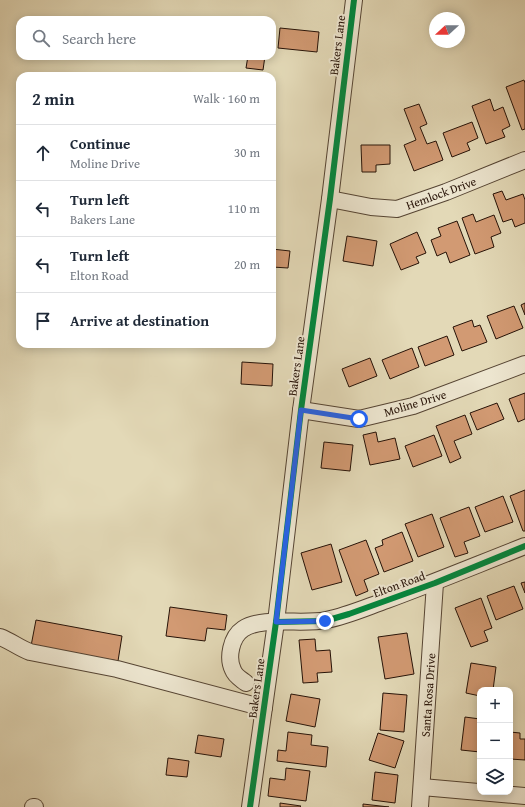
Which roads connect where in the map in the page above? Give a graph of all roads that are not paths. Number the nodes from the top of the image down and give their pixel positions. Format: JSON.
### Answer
{"nodes":[{"id":1,"x":354,"y":0,"type":"edge"},
{"id":2,"x":525,"y":160,"type":"edge"},
{"id":3,"x":330,"y":199,"type":"junction"},
{"id":4,"x":525,"y":364,"type":"edge"},
{"id":5,"x":301,"y":410,"type":"junction"},
{"id":6,"x":525,"y":546,"type":"edge"},
{"id":7,"x":435,"y":583,"type":"junction"},
{"id":8,"x":276,"y":622,"type":"junction"},
{"id":9,"x":0,"y":637,"type":"edge"},
{"id":10,"x":269,"y":675,"type":"junction"},
{"id":11,"x":246,"y":683,"type":"junction"},
{"id":12,"x":243,"y":701,"type":"junction"},
{"id":13,"x":264,"y":708,"type":"junction"},
{"id":14,"x":422,"y":787,"type":"junction"},
{"id":15,"x":525,"y":796,"type":"edge"},
{"id":16,"x":250,"y":807,"type":"edge"},
{"id":17,"x":420,"y":807,"type":"edge"}],
"edges":[{"from":1,"to":3,"type":"street","name":"Bakers Lane"},
{"from":2,"to":3,"type":"street","name":"Hemlock Drive"},
{"from":3,"to":5,"type":"street","name":"Bakers Lane"},
{"from":4,"to":5,"type":"street","name":"Moline Drive"},
{"from":5,"to":8,"type":"street","name":"Bakers Lane"},
{"from":6,"to":7,"type":"street","name":"Elton Road"},
{"from":7,"to":8,"type":"street","name":"Elton Road"},
{"from":7,"to":14,"type":"street","name":"Santa Rosa Drive"},
{"from":8,"to":10,"type":"street","name":"Bakers Lane"},
{"from":8,"to":11,"type":"street","name":"Elton Road"},
{"from":9,"to":12,"type":"street"},
{"from":10,"to":11,"type":"street"},
{"from":10,"to":13,"type":"street","name":"Bakers Lane"},
{"from":11,"to":12,"type":"street"},
{"from":12,"to":13,"type":"street"},
{"from":13,"to":16,"type":"street","name":"Bakers Lane"},
{"from":14,"to":15,"type":"street"},
{"from":14,"to":17,"type":"street","name":"Santa Rosa Drive"}]}
